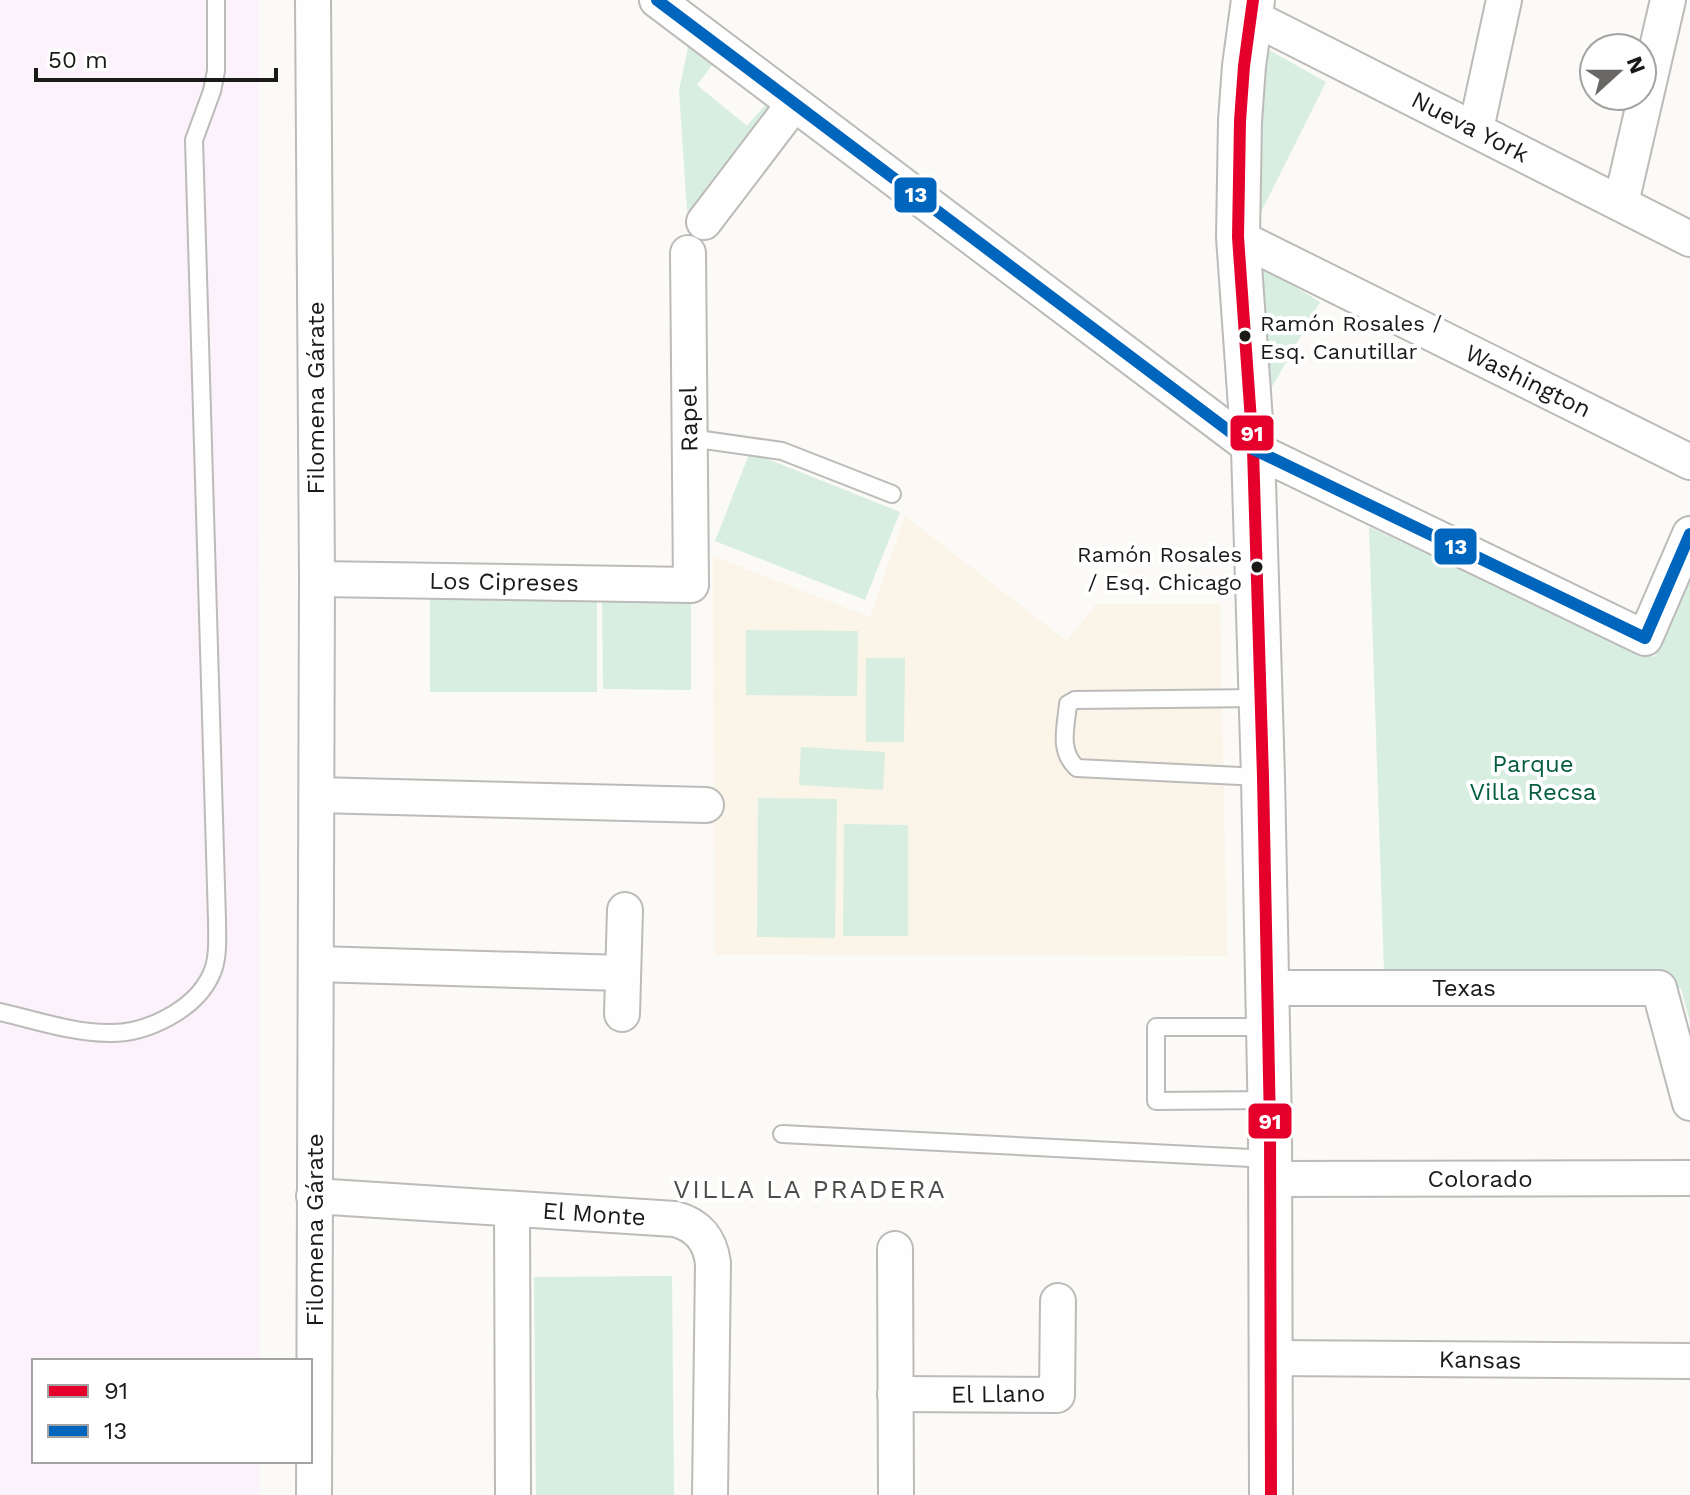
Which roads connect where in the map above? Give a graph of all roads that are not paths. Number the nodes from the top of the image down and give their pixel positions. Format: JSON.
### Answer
{"nodes":[{"id":1,"x":216,"y":0,"type":"edge"},
{"id":2,"x":313,"y":0,"type":"edge"},
{"id":3,"x":657,"y":0,"type":"edge"},
{"id":4,"x":1504,"y":0,"type":"edge"},
{"id":5,"x":1668,"y":0,"type":"edge"},
{"id":6,"x":1252,"y":8,"type":"edge"},
{"id":7,"x":793,"y":105,"type":"junction"},
{"id":8,"x":1476,"y":129,"type":"junction"},
{"id":9,"x":1621,"y":203,"type":"junction"},
{"id":10,"x":704,"y":222,"type":"dead end"},
{"id":11,"x":1238,"y":237,"type":"junction"},
{"id":12,"x":1690,"y":239,"type":"edge"},
{"id":13,"x":688,"y":253,"type":"dead end"},
{"id":14,"x":690,"y":438,"type":"junction"},
{"id":15,"x":1253,"y":449,"type":"junction"},
{"id":16,"x":1690,"y":462,"type":"edge"},
{"id":17,"x":892,"y":494,"type":"dead end"},
{"id":18,"x":1690,"y":534,"type":"edge"},
{"id":19,"x":317,"y":579,"type":"junction"},
{"id":20,"x":691,"y":585,"type":"joint"},
{"id":21,"x":1260,"y":698,"type":"junction"},
{"id":22,"x":1263,"y":777,"type":"junction"},
{"id":23,"x":317,"y":795,"type":"junction"},
{"id":24,"x":706,"y":805,"type":"dead end"},
{"id":25,"x":625,"y":910,"type":"dead end"},
{"id":26,"x":316,"y":964,"type":"junction"},
{"id":27,"x":623,"y":973,"type":"junction"},
{"id":28,"x":1268,"y":1007,"type":"junction"},
{"id":29,"x":0,"y":1012,"type":"edge"},
{"id":30,"x":622,"y":1014,"type":"dead end"},
{"id":31,"x":1270,"y":1100,"type":"junction"},
{"id":32,"x":1690,"y":1103,"type":"edge"},
{"id":33,"x":782,"y":1134,"type":"dead end"},
{"id":34,"x":1270,"y":1169,"type":"junction"},
{"id":35,"x":1690,"y":1178,"type":"edge"},
{"id":36,"x":314,"y":1196,"type":"junction"},
{"id":37,"x":512,"y":1209,"type":"junction"},
{"id":38,"x":895,"y":1249,"type":"dead end"},
{"id":39,"x":1058,"y":1301,"type":"dead end"},
{"id":40,"x":1271,"y":1358,"type":"junction"},
{"id":41,"x":1690,"y":1361,"type":"edge"},
{"id":42,"x":895,"y":1394,"type":"junction"},
{"id":43,"x":314,"y":1495,"type":"edge"},
{"id":44,"x":513,"y":1495,"type":"edge"},
{"id":45,"x":710,"y":1495,"type":"edge"},
{"id":46,"x":896,"y":1495,"type":"edge"},
{"id":47,"x":1271,"y":1495,"type":"edge"}],
"edges":[{"from":1,"to":29,"type":"lane"},
{"from":2,"to":19,"type":"street","name":"Filomena Gárate"},
{"from":3,"to":7,"type":"street"},
{"from":4,"to":8,"type":"street"},
{"from":5,"to":9,"type":"street"},
{"from":6,"to":8,"type":"street","name":"Nueva York"},
{"from":6,"to":11,"type":"street"},
{"from":7,"to":10,"type":"street"},
{"from":7,"to":15,"type":"street"},
{"from":8,"to":9,"type":"street","name":"Nueva York"},
{"from":9,"to":12,"type":"street","name":"Nueva York"},
{"from":11,"to":15,"type":"street"},
{"from":11,"to":16,"type":"street","name":"Washington"},
{"from":13,"to":14,"type":"street","name":"Rapel"},
{"from":14,"to":17,"type":"lane"},
{"from":14,"to":20,"type":"street","name":"Rapel"},
{"from":15,"to":18,"type":"street"},
{"from":15,"to":21,"type":"street"},
{"from":19,"to":20,"type":"street","name":"Los Cipreses"},
{"from":19,"to":23,"type":"street","name":"Filomena Gárate"},
{"from":21,"to":22,"type":"street"},
{"from":21,"to":22,"type":"lane"},
{"from":22,"to":28,"type":"street"},
{"from":23,"to":24,"type":"street"},
{"from":23,"to":26,"type":"street","name":"Filomena Gárate"},
{"from":25,"to":27,"type":"street"},
{"from":26,"to":27,"type":"street"},
{"from":26,"to":36,"type":"street","name":"Filomena Gárate"},
{"from":27,"to":30,"type":"street"},
{"from":28,"to":31,"type":"street"},
{"from":28,"to":31,"type":"lane"},
{"from":28,"to":32,"type":"street","name":"Texas"},
{"from":31,"to":34,"type":"street"},
{"from":33,"to":34,"type":"lane"},
{"from":34,"to":35,"type":"street","name":"Colorado"},
{"from":34,"to":40,"type":"street"},
{"from":36,"to":37,"type":"street","name":"El Monte"},
{"from":36,"to":43,"type":"street","name":"Filomena Gárate"},
{"from":37,"to":44,"type":"street"},
{"from":37,"to":45,"type":"street","name":"El Monte"},
{"from":38,"to":42,"type":"street"},
{"from":39,"to":42,"type":"street","name":"El Llano"},
{"from":40,"to":41,"type":"street","name":"Kansas"},
{"from":40,"to":47,"type":"street"},
{"from":42,"to":46,"type":"street"}]}
